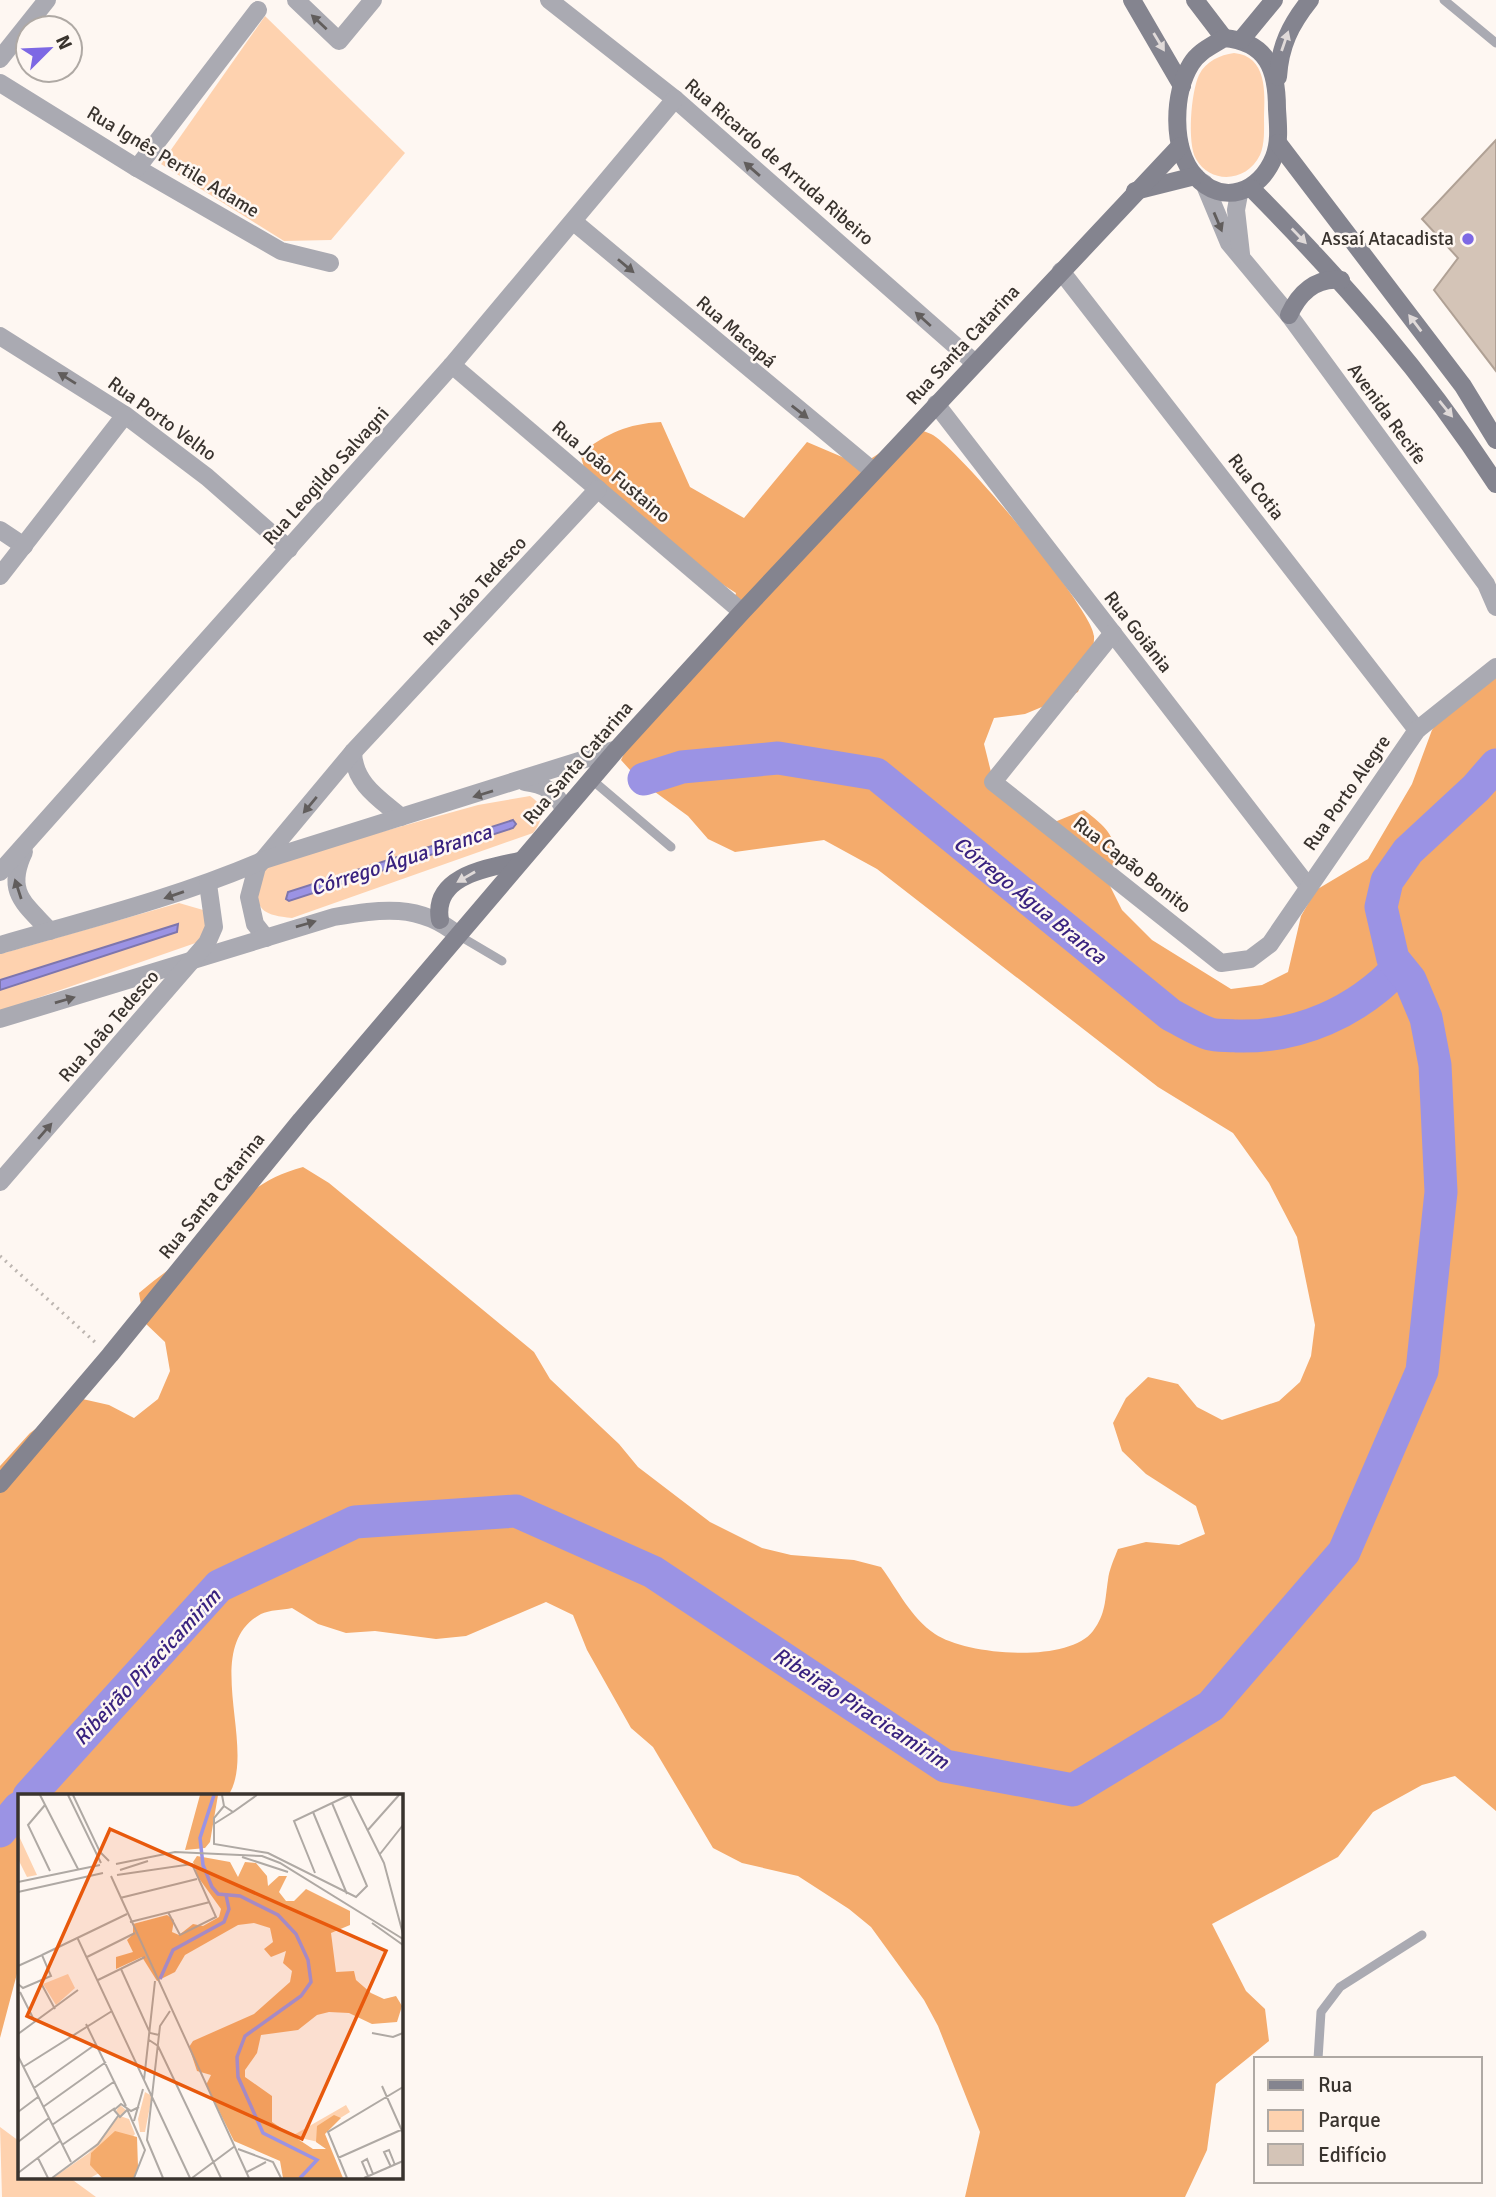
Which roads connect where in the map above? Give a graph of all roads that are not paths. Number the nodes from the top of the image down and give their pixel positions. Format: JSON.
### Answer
{"nodes":[{"id":1,"x":47,"y":0,"type":"edge"},
{"id":2,"x":296,"y":0,"type":"edge"},
{"id":3,"x":373,"y":0,"type":"edge"},
{"id":4,"x":549,"y":0,"type":"edge"},
{"id":5,"x":1132,"y":0,"type":"edge"},
{"id":6,"x":1195,"y":0,"type":"edge"},
{"id":7,"x":1274,"y":0,"type":"edge"},
{"id":8,"x":1310,"y":0,"type":"edge"},
{"id":9,"x":1444,"y":0,"type":"edge"},
{"id":10,"x":258,"y":10,"type":"dead end"},
{"id":11,"x":1233,"y":39,"type":"junction"},
{"id":12,"x":1496,"y":43,"type":"edge"},
{"id":13,"x":0,"y":59,"type":"edge"},
{"id":14,"x":0,"y":83,"type":"edge"},
{"id":15,"x":1182,"y":86,"type":"junction"},
{"id":16,"x":1277,"y":88,"type":"junction"},
{"id":17,"x":675,"y":99,"type":"junction"},
{"id":18,"x":1278,"y":143,"type":"junction"},
{"id":19,"x":1180,"y":146,"type":"junction"},
{"id":20,"x":137,"y":168,"type":"junction"},
{"id":21,"x":1200,"y":179,"type":"junction"},
{"id":22,"x":1135,"y":191,"type":"junction"},
{"id":23,"x":1245,"y":191,"type":"junction"},
{"id":24,"x":574,"y":222,"type":"junction"},
{"id":25,"x":1241,"y":254,"type":"junction"},
{"id":26,"x":330,"y":263,"type":"dead end"},
{"id":27,"x":1061,"y":271,"type":"junction"},
{"id":28,"x":1342,"y":280,"type":"junction"},
{"id":29,"x":1289,"y":315,"type":"junction"},
{"id":30,"x":0,"y":336,"type":"edge"},
{"id":31,"x":975,"y":363,"type":"junction"},
{"id":32,"x":452,"y":365,"type":"junction"},
{"id":33,"x":936,"y":404,"type":"junction"},
{"id":34,"x":125,"y":415,"type":"junction"},
{"id":35,"x":1496,"y":440,"type":"edge"},
{"id":36,"x":873,"y":471,"type":"junction"},
{"id":37,"x":1496,"y":484,"type":"edge"},
{"id":38,"x":598,"y":489,"type":"junction"},
{"id":39,"x":0,"y":530,"type":"edge"},
{"id":40,"x":24,"y":545,"type":"junction"},
{"id":41,"x":289,"y":550,"type":"junction"},
{"id":42,"x":0,"y":576,"type":"edge"},
{"id":43,"x":1495,"y":604,"type":"edge"},
{"id":44,"x":742,"y":612,"type":"junction"},
{"id":45,"x":1113,"y":634,"type":"junction"},
{"id":46,"x":1496,"y":667,"type":"edge"},
{"id":47,"x":1417,"y":730,"type":"junction"},
{"id":48,"x":617,"y":749,"type":"junction"},
{"id":49,"x":354,"y":752,"type":"junction"},
{"id":50,"x":591,"y":779,"type":"junction"},
{"id":51,"x":523,"y":781,"type":"junction"},
{"id":52,"x":564,"y":810,"type":"junction"},
{"id":53,"x":401,"y":817,"type":"junction"},
{"id":54,"x":30,"y":840,"type":"junction"},
{"id":55,"x":671,"y":847,"type":"dead end"},
{"id":56,"x":264,"y":860,"type":"junction"},
{"id":57,"x":519,"y":861,"type":"junction"},
{"id":58,"x":0,"y":872,"type":"edge"},
{"id":59,"x":208,"y":884,"type":"junction"},
{"id":60,"x":1307,"y":885,"type":"junction"},
{"id":61,"x":440,"y":920,"type":"junction"},
{"id":62,"x":50,"y":931,"type":"junction"},
{"id":63,"x":458,"y":935,"type":"junction"},
{"id":64,"x":266,"y":938,"type":"junction"},
{"id":65,"x":0,"y":945,"type":"edge"},
{"id":66,"x":1250,"y":959,"type":"joint"},
{"id":67,"x":502,"y":961,"type":"dead end"},
{"id":68,"x":193,"y":962,"type":"junction"},
{"id":69,"x":0,"y":1019,"type":"edge"},
{"id":70,"x":0,"y":1182,"type":"edge"},
{"id":71,"x":0,"y":1483,"type":"edge"},
{"id":72,"x":1422,"y":1935,"type":"dead end"},
{"id":73,"x":1318,"y":2057,"type":"edge"}],
"edges":[{"from":1,"to":13,"type":"street"},
{"from":3,"to":2,"type":"street","one_way":true},
{"from":4,"to":17,"type":"street","name":"Rua Ricardo de Arruda Ribeiro"},
{"from":5,"to":15,"type":"street","one_way":true},
{"from":6,"to":11,"type":"street"},
{"from":7,"to":11,"type":"street"},
{"from":16,"to":8,"type":"street","one_way":true},
{"from":9,"to":12,"type":"lane"},
{"from":10,"to":20,"type":"street"},
{"from":11,"to":15,"type":"street"},
{"from":11,"to":16,"type":"street"},
{"from":14,"to":20,"type":"street","name":"Rua Ignês Pertile Adame"},
{"from":15,"to":19,"type":"street"},
{"from":16,"to":18,"type":"street"},
{"from":17,"to":24,"type":"street","name":"Rua Leogildo Salvagni"},
{"from":31,"to":17,"type":"street","name":"Rua Ricardo de Arruda Ribeiro","one_way":true},
{"from":18,"to":23,"type":"street"},
{"from":35,"to":18,"type":"street","one_way":true},
{"from":19,"to":21,"type":"street"},
{"from":19,"to":22,"type":"street","name":"Rua Santa Catarina"},
{"from":20,"to":26,"type":"street","name":"Rua Ignês Pertile Adame"},
{"from":21,"to":22,"type":"street"},
{"from":21,"to":23,"type":"street"},
{"from":21,"to":25,"type":"street","name":"Avenida Recife","one_way":true},
{"from":22,"to":27,"type":"street","name":"Rua Santa Catarina"},
{"from":23,"to":25,"type":"street"},
{"from":23,"to":28,"type":"street","one_way":true},
{"from":24,"to":32,"type":"street","name":"Rua Leogildo Salvagni"},
{"from":24,"to":36,"type":"street","name":"Rua Macapá","one_way":true},
{"from":25,"to":29,"type":"street","name":"Avenida Recife"},
{"from":27,"to":31,"type":"street","name":"Rua Santa Catarina"},
{"from":27,"to":47,"type":"street","name":"Rua Cotia"},
{"from":28,"to":29,"type":"street"},
{"from":28,"to":37,"type":"street","one_way":true},
{"from":29,"to":43,"type":"street","name":"Avenida Recife"},
{"from":34,"to":30,"type":"street","name":"Rua Porto Velho","one_way":true},
{"from":31,"to":33,"type":"street","name":"Rua Santa Catarina"},
{"from":32,"to":38,"type":"street","name":"Rua João Fustaino"},
{"from":32,"to":41,"type":"street","name":"Rua Leogildo Salvagni"},
{"from":33,"to":36,"type":"street","name":"Rua Santa Catarina"},
{"from":33,"to":45,"type":"street","name":"Rua Goiânia"},
{"from":34,"to":40,"type":"street"},
{"from":34,"to":41,"type":"street","name":"Rua Porto Velho"},
{"from":36,"to":44,"type":"street","name":"Rua Santa Catarina"},
{"from":38,"to":44,"type":"street","name":"Rua João Fustaino"},
{"from":38,"to":49,"type":"street","name":"Rua João Tedesco"},
{"from":39,"to":40,"type":"street"},
{"from":40,"to":42,"type":"street"},
{"from":41,"to":54,"type":"street","name":"Rua Leogildo Salvagni"},
{"from":44,"to":48,"type":"street","name":"Rua Santa Catarina"},
{"from":45,"to":60,"type":"street","name":"Rua Goiânia"},
{"from":45,"to":66,"type":"street","name":"Rua Capão Bonito"},
{"from":46,"to":47,"type":"street","name":"Rua Porto Alegre"},
{"from":47,"to":60,"type":"street","name":"Rua Porto Alegre"},
{"from":48,"to":50,"type":"street","name":"Rua Santa Catarina"},
{"from":48,"to":51,"type":"street"},
{"from":49,"to":53,"type":"street"},
{"from":49,"to":56,"type":"street","name":"Rua João Tedesco","one_way":true},
{"from":50,"to":52,"type":"street","name":"Rua Santa Catarina"},
{"from":50,"to":55,"type":"lane"},
{"from":51,"to":52,"type":"street"},
{"from":51,"to":53,"type":"street","one_way":true},
{"from":52,"to":57,"type":"street","name":"Rua Santa Catarina"},
{"from":53,"to":56,"type":"street"},
{"from":54,"to":58,"type":"street","name":"Rua Leogildo Salvagni"},
{"from":62,"to":54,"type":"street","one_way":true},
{"from":56,"to":59,"type":"street"},
{"from":56,"to":64,"type":"street","name":"Rua João Tedesco"},
{"from":57,"to":61,"type":"street","one_way":true},
{"from":57,"to":63,"type":"street","name":"Rua Santa Catarina"},
{"from":59,"to":62,"type":"street","one_way":true},
{"from":59,"to":68,"type":"street","name":"Rua João Tedesco"},
{"from":60,"to":66,"type":"street","name":"Rua Porto Alegre"},
{"from":61,"to":63,"type":"street"},
{"from":64,"to":61,"type":"street","one_way":true},
{"from":62,"to":65,"type":"street"},
{"from":63,"to":67,"type":"lane"},
{"from":63,"to":71,"type":"street","name":"Rua Santa Catarina"},
{"from":64,"to":68,"type":"street"},
{"from":69,"to":68,"type":"street","one_way":true},
{"from":70,"to":68,"type":"street","name":"Rua João Tedesco","one_way":true},
{"from":72,"to":73,"type":"lane"}]}
